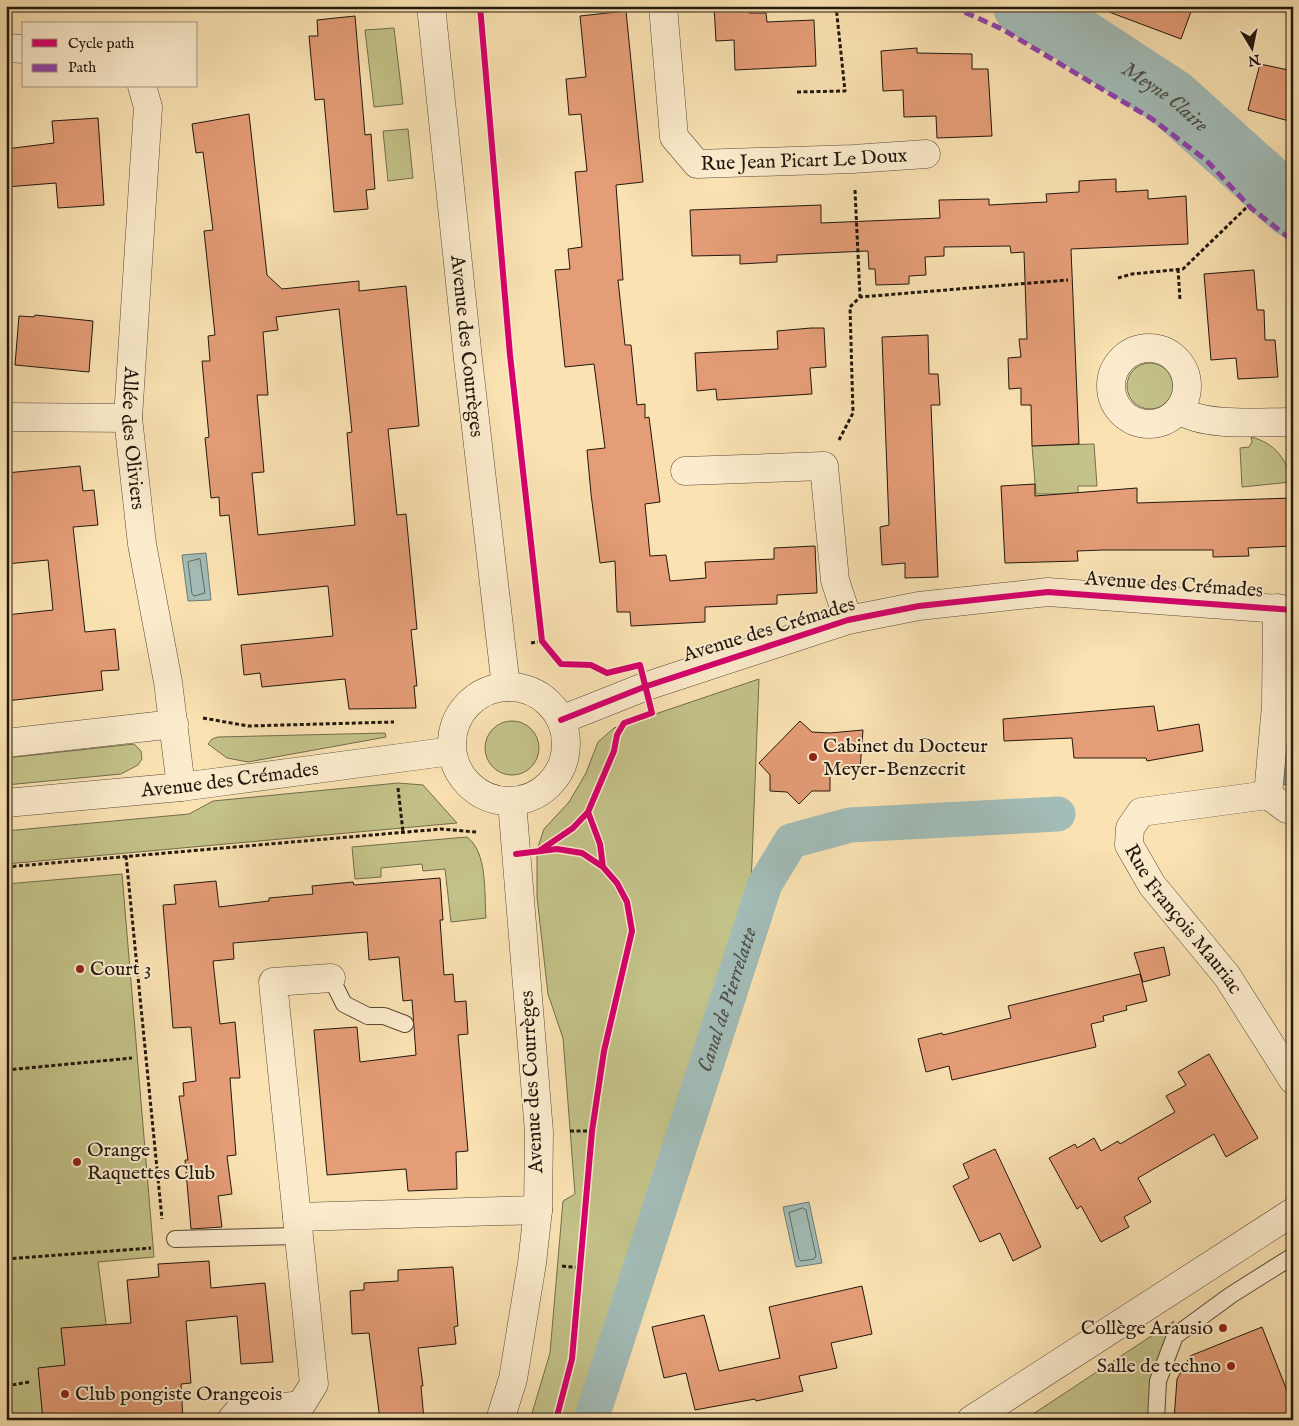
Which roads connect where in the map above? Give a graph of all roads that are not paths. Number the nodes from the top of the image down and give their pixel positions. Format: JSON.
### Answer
{"nodes":[{"id":1,"x":431,"y":6,"type":"edge"},
{"id":2,"x":663,"y":6,"type":"edge"},
{"id":3,"x":6,"y":48,"type":"edge"},
{"id":4,"x":22,"y":49,"type":"edge"},
{"id":5,"x":143,"y":88,"type":"edge"},
{"id":6,"x":926,"y":154,"type":"dead end"},
{"id":7,"x":1180,"y":410,"type":"dead end"},
{"id":8,"x":6,"y":417,"type":"edge"},
{"id":9,"x":128,"y":418,"type":"junction"},
{"id":10,"x":1293,"y":425,"type":"edge"},
{"id":11,"x":685,"y":470,"type":"dead end"},
{"id":12,"x":1285,"y":609,"type":"edge"},
{"id":13,"x":848,"y":620,"type":"junction"},
{"id":14,"x":506,"y":687,"type":"junction"},
{"id":15,"x":561,"y":720,"type":"junction"},
{"id":16,"x":174,"y":724,"type":"junction"},
{"id":17,"x":6,"y":743,"type":"edge"},
{"id":18,"x":452,"y":751,"type":"junction"},
{"id":19,"x":181,"y":787,"type":"junction"},
{"id":20,"x":1268,"y":795,"type":"junction"},
{"id":21,"x":512,"y":802,"type":"junction"},
{"id":22,"x":6,"y":803,"type":"edge"},
{"id":23,"x":1293,"y":810,"type":"edge"},
{"id":24,"x":332,"y":978,"type":"joint"},
{"id":25,"x":405,"y":1024,"type":"dead end"},
{"id":26,"x":1293,"y":1080,"type":"edge"},
{"id":27,"x":538,"y":1210,"type":"junction"},
{"id":28,"x":1293,"y":1212,"type":"edge"},
{"id":29,"x":297,"y":1226,"type":"junction"},
{"id":30,"x":175,"y":1239,"type":"road end"},
{"id":31,"x":1293,"y":1256,"type":"edge"},
{"id":32,"x":231,"y":1420,"type":"edge"},
{"id":33,"x":500,"y":1420,"type":"edge"},
{"id":34,"x":971,"y":1420,"type":"edge"},
{"id":35,"x":1156,"y":1420,"type":"edge"}],
"edges":[{"from":1,"to":14,"type":"street","name":"Avenue des Courrèges"},
{"from":2,"to":6,"type":"street","name":"Rue Jean Picart Le Doux"},
{"from":3,"to":4,"type":"street"},
{"from":5,"to":9,"type":"street","name":"Allée des Oliviers"},
{"from":7,"to":10,"type":"street"},
{"from":8,"to":9,"type":"street"},
{"from":9,"to":16,"type":"street","name":"Allée des Oliviers"},
{"from":11,"to":13,"type":"street"},
{"from":12,"to":13,"type":"street","name":"Avenue des Crémades"},
{"from":12,"to":20,"type":"street"},
{"from":13,"to":15,"type":"street","name":"Avenue des Crémades"},
{"from":14,"to":15,"type":"street"},
{"from":14,"to":18,"type":"street"},
{"from":15,"to":21,"type":"street"},
{"from":16,"to":17,"type":"street"},
{"from":16,"to":19,"type":"street","name":"Allée des Oliviers"},
{"from":18,"to":19,"type":"street","name":"Avenue des Crémades"},
{"from":18,"to":21,"type":"street"},
{"from":19,"to":22,"type":"street","name":"Avenue des Crémades"},
{"from":20,"to":23,"type":"street"},
{"from":20,"to":26,"type":"street","name":"Rue François Mauriac"},
{"from":21,"to":27,"type":"street","name":"Avenue des Courrèges"},
{"from":24,"to":25,"type":"lane"},
{"from":24,"to":29,"type":"street"},
{"from":27,"to":29,"type":"street"},
{"from":27,"to":33,"type":"street","name":"Avenue des Courrèges"},
{"from":28,"to":34,"type":"street"},
{"from":29,"to":30,"type":"lane"},
{"from":29,"to":32,"type":"street"},
{"from":31,"to":35,"type":"lane"}]}
